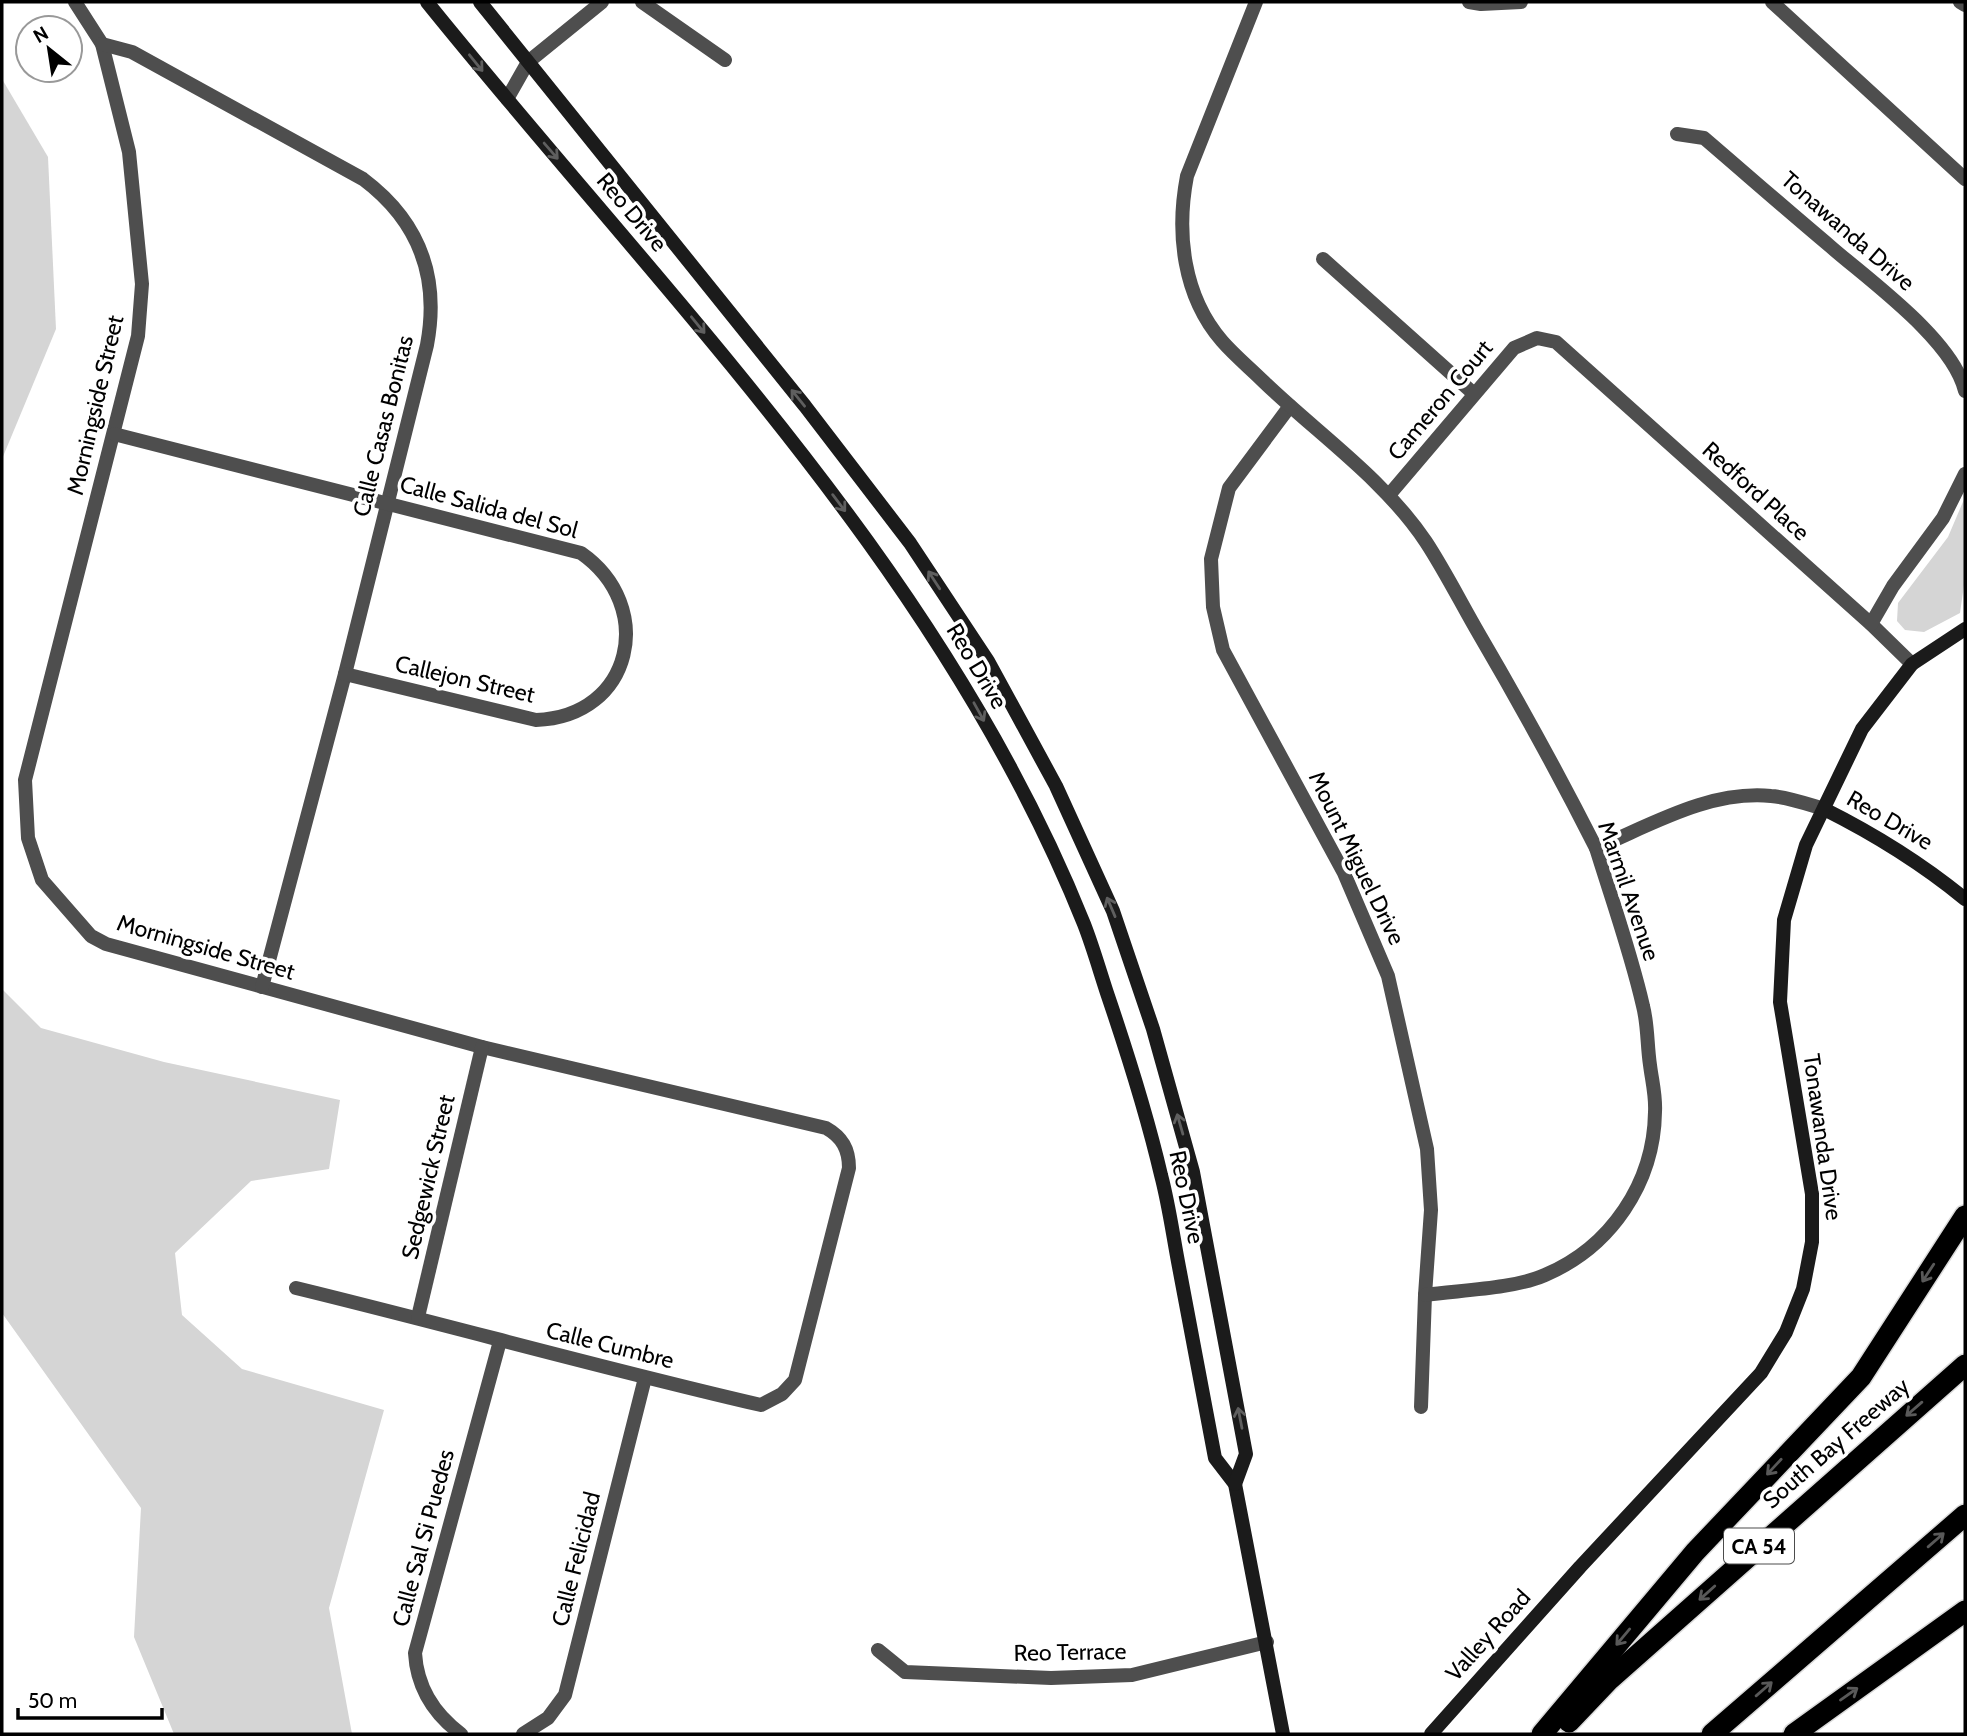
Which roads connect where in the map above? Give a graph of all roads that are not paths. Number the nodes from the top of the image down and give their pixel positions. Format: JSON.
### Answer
{"nodes":[{"id":1,"x":75,"y":2,"type":"edge"},
{"id":2,"x":427,"y":2,"type":"edge"},
{"id":3,"x":480,"y":2,"type":"edge"},
{"id":4,"x":602,"y":2,"type":"edge"},
{"id":5,"x":642,"y":2,"type":"edge"},
{"id":6,"x":1256,"y":2,"type":"edge"},
{"id":7,"x":1469,"y":2,"type":"edge"},
{"id":8,"x":1521,"y":2,"type":"edge"},
{"id":9,"x":1772,"y":2,"type":"edge"},
{"id":10,"x":1960,"y":2,"type":"edge"},
{"id":11,"x":1965,"y":5,"type":"edge"},
{"id":12,"x":102,"y":44,"type":"junction"},
{"id":13,"x":725,"y":60,"type":"dead end"},
{"id":14,"x":528,"y":62,"type":"junction"},
{"id":15,"x":506,"y":99,"type":"junction"},
{"id":16,"x":1677,"y":134,"type":"dead end"},
{"id":17,"x":1965,"y":179,"type":"edge"},
{"id":18,"x":1323,"y":259,"type":"dead end"},
{"id":19,"x":1569,"y":353,"type":"joint"},
{"id":20,"x":1965,"y":391,"type":"edge"},
{"id":21,"x":1473,"y":393,"type":"junction"},
{"id":22,"x":1290,"y":407,"type":"junction"},
{"id":23,"x":114,"y":434,"type":"junction"},
{"id":24,"x":1965,"y":474,"type":"edge"},
{"id":25,"x":1389,"y":495,"type":"junction"},
{"id":26,"x":388,"y":503,"type":"junction"},
{"id":27,"x":1871,"y":624,"type":"junction"},
{"id":28,"x":1965,"y":629,"type":"edge"},
{"id":29,"x":624,"y":650,"type":"joint"},
{"id":30,"x":1912,"y":664,"type":"junction"},
{"id":31,"x":345,"y":674,"type":"junction"},
{"id":32,"x":1824,"y":808,"type":"junction"},
{"id":33,"x":1596,"y":848,"type":"junction"},
{"id":34,"x":1965,"y":899,"type":"edge"},
{"id":35,"x":262,"y":987,"type":"junction"},
{"id":36,"x":482,"y":1047,"type":"junction"},
{"id":37,"x":1965,"y":1216,"type":"edge"},
{"id":38,"x":822,"y":1270,"type":"joint"},
{"id":39,"x":296,"y":1288,"type":"dead end"},
{"id":40,"x":1425,"y":1295,"type":"junction"},
{"id":41,"x":418,"y":1317,"type":"junction"},
{"id":42,"x":500,"y":1341,"type":"junction"},
{"id":43,"x":1965,"y":1365,"type":"edge"},
{"id":44,"x":645,"y":1378,"type":"junction"},
{"id":45,"x":1421,"y":1407,"type":"dead end"},
{"id":46,"x":1234,"y":1484,"type":"junction"},
{"id":47,"x":1965,"y":1515,"type":"edge"},
{"id":48,"x":1580,"y":1567,"type":"joint"},
{"id":49,"x":1965,"y":1611,"type":"edge"},
{"id":50,"x":1267,"y":1642,"type":"junction"},
{"id":51,"x":878,"y":1650,"type":"dead end"},
{"id":52,"x":461,"y":1734,"type":"edge"},
{"id":53,"x":523,"y":1734,"type":"edge"},
{"id":54,"x":1283,"y":1734,"type":"edge"},
{"id":55,"x":1431,"y":1734,"type":"edge"},
{"id":56,"x":1542,"y":1734,"type":"edge"},
{"id":57,"x":1558,"y":1734,"type":"edge"},
{"id":58,"x":1712,"y":1734,"type":"edge"},
{"id":59,"x":1794,"y":1734,"type":"edge"}],
"edges":[{"from":1,"to":12,"type":"street","name":"Morningside Street"},
{"from":2,"to":15,"type":"main road","name":"Reo Drive","one_way":true},
{"from":3,"to":14,"type":"main road","name":"Reo Drive"},
{"from":4,"to":14,"type":"street"},
{"from":5,"to":13,"type":"street"},
{"from":6,"to":22,"type":"street","name":"Marmil Avenue"},
{"from":7,"to":8,"type":"street"},
{"from":9,"to":17,"type":"street"},
{"from":10,"to":11,"type":"street"},
{"from":12,"to":23,"type":"street","name":"Morningside Street"},
{"from":12,"to":26,"type":"street","name":"Calle Casas Bonitas"},
{"from":14,"to":15,"type":"street"},
{"from":46,"to":14,"type":"main road","name":"Reo Drive","one_way":true},
{"from":15,"to":46,"type":"main road","name":"Reo Drive","one_way":true},
{"from":16,"to":20,"type":"street","name":"Tonawanda Drive"},
{"from":18,"to":21,"type":"street"},
{"from":19,"to":21,"type":"street","name":"Cameron Court"},
{"from":19,"to":27,"type":"street","name":"Redford Place"},
{"from":21,"to":25,"type":"street","name":"Cameron Court"},
{"from":22,"to":25,"type":"street","name":"Marmil Avenue"},
{"from":22,"to":40,"type":"street","name":"Mount Miguel Drive"},
{"from":23,"to":26,"type":"street","name":"Calle Salida del Sol"},
{"from":23,"to":35,"type":"street","name":"Morningside Street"},
{"from":24,"to":27,"type":"street"},
{"from":25,"to":33,"type":"street","name":"Marmil Avenue"},
{"from":26,"to":29,"type":"street","name":"Calle Salida del Sol"},
{"from":26,"to":31,"type":"street","name":"Calle Casas Bonitas"},
{"from":27,"to":30,"type":"street","name":"Redford Place"},
{"from":28,"to":30,"type":"main road","name":"Tonawanda Drive"},
{"from":29,"to":31,"type":"street","name":"Callejon Street"},
{"from":30,"to":32,"type":"main road","name":"Tonawanda Drive"},
{"from":31,"to":35,"type":"street","name":"Calle Casas Bonitas"},
{"from":32,"to":33,"type":"street"},
{"from":32,"to":34,"type":"main road","name":"Reo Drive"},
{"from":32,"to":48,"type":"main road","name":"Tonawanda Drive"},
{"from":33,"to":40,"type":"street","name":"Marmil Avenue"},
{"from":35,"to":36,"type":"street","name":"Morningside Street"},
{"from":36,"to":38,"type":"street","name":"Morningside Street"},
{"from":36,"to":41,"type":"street","name":"Sedgewick Street"},
{"from":37,"to":56,"type":"highway","one_way":true},
{"from":38,"to":44,"type":"street","name":"Calle Cumbre"},
{"from":39,"to":41,"type":"street","name":"Calle Cumbre"},
{"from":40,"to":45,"type":"street","name":"Mount Miguel Drive"},
{"from":41,"to":42,"type":"street","name":"Calle Cumbre"},
{"from":42,"to":44,"type":"street","name":"Calle Cumbre"},
{"from":42,"to":52,"type":"street","name":"Calle Sal Si Puedes"},
{"from":43,"to":57,"type":"highway","name":"South Bay Freeway","number":"CA 54","one_way":true},
{"from":44,"to":53,"type":"street","name":"Calle Felicidad"},
{"from":46,"to":50,"type":"main road","name":"Reo Drive"},
{"from":58,"to":47,"type":"highway","one_way":true},
{"from":48,"to":55,"type":"main road","name":"Valley Road"},
{"from":59,"to":49,"type":"highway","one_way":true},
{"from":50,"to":51,"type":"street","name":"Reo Terrace"},
{"from":50,"to":54,"type":"main road","name":"Reo Drive"}]}
